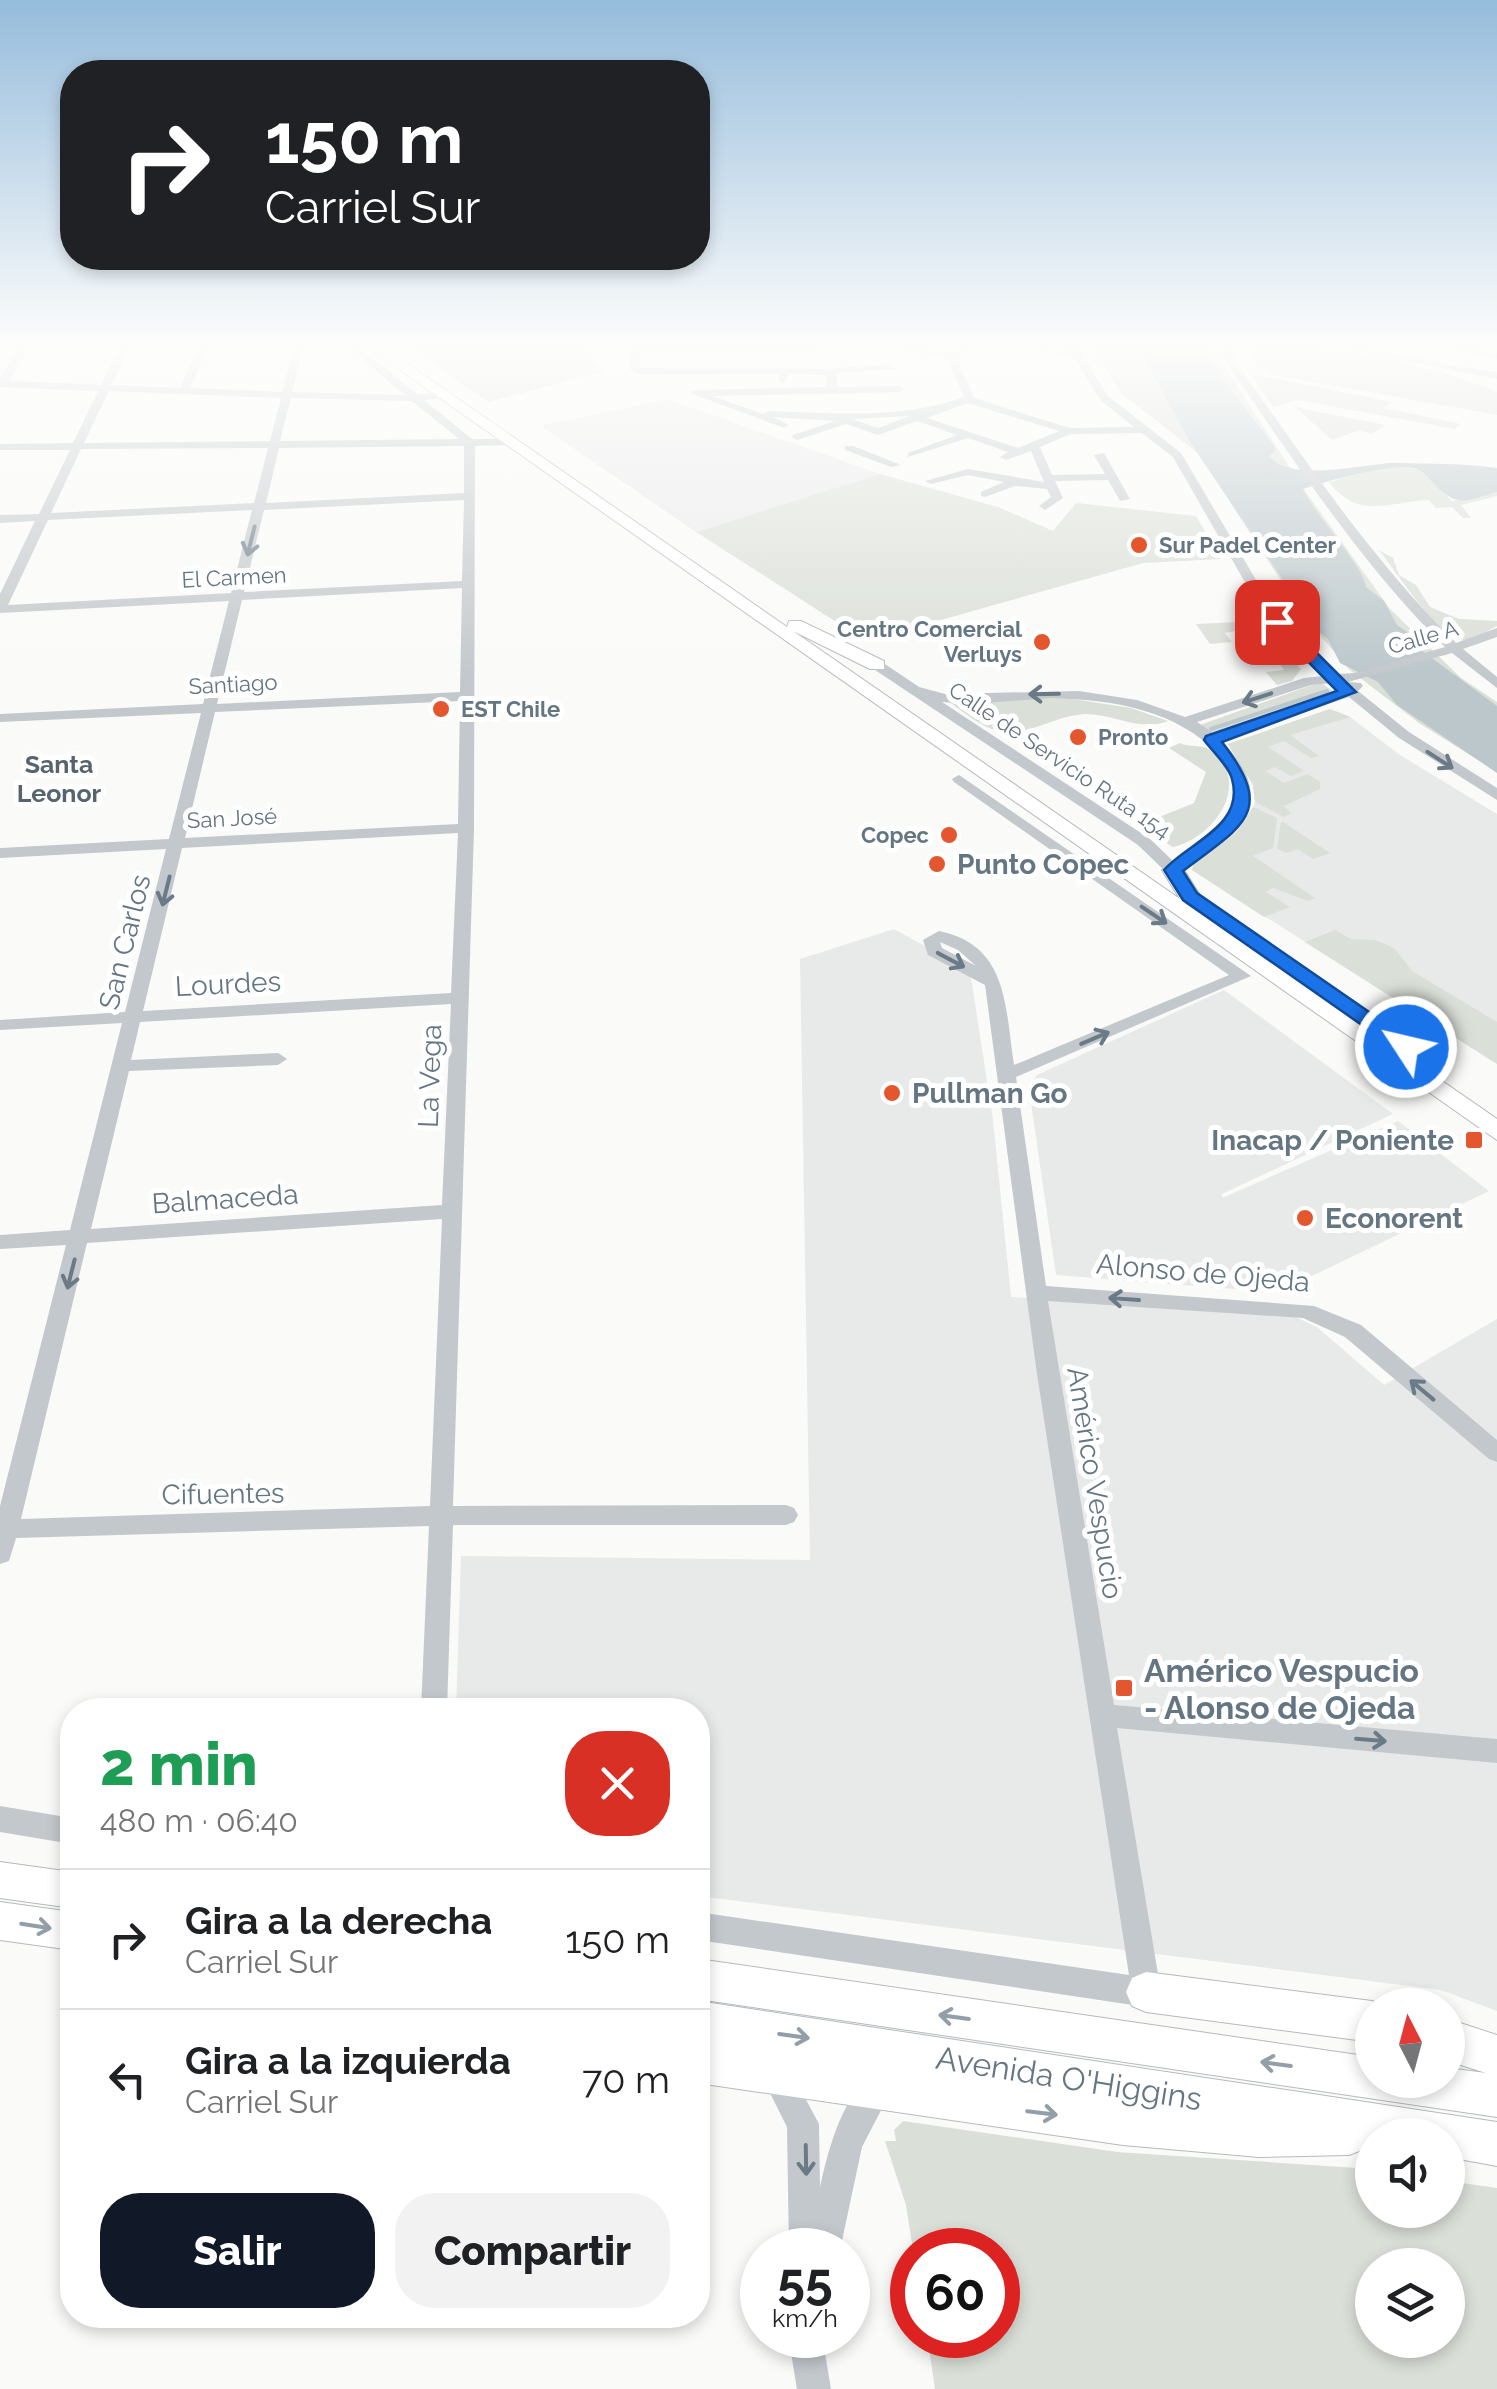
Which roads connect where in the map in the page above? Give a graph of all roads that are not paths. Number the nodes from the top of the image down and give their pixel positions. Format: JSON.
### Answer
{"nodes":[{"id":1,"x":72,"y":455,"type":"edge"},
{"id":2,"x":272,"y":455,"type":"edge"},
{"id":3,"x":470,"y":455,"type":"edge"},
{"id":4,"x":529,"y":455,"type":"edge"},
{"id":5,"x":548,"y":455,"type":"edge"},
{"id":6,"x":867,"y":455,"type":"edge"},
{"id":7,"x":1010,"y":455,"type":"edge"},
{"id":8,"x":1038,"y":455,"type":"edge"},
{"id":9,"x":1100,"y":455,"type":"dead end"},
{"id":10,"x":1175,"y":455,"type":"edge"},
{"id":11,"x":1300,"y":455,"type":"edge"},
{"id":12,"x":896,"y":465,"type":"dead end"},
{"id":13,"x":981,"y":469,"type":"junction"},
{"id":14,"x":1112,"y":477,"type":"junction"},
{"id":15,"x":932,"y":481,"type":"dead end"},
{"id":16,"x":1014,"y":482,"type":"junction"},
{"id":17,"x":1052,"y":488,"type":"junction"},
{"id":18,"x":984,"y":494,"type":"dead end"},
{"id":19,"x":471,"y":496,"type":"junction"},
{"id":20,"x":1124,"y":499,"type":"dead end"},
{"id":21,"x":260,"y":506,"type":"junction"},
{"id":22,"x":1045,"y":506,"type":"dead end"},
{"id":23,"x":42,"y":518,"type":"junction"},
{"id":24,"x":0,"y":519,"type":"edge"},
{"id":25,"x":470,"y":584,"type":"junction"},
{"id":26,"x":236,"y":597,"type":"junction"},
{"id":27,"x":0,"y":608,"type":"edge"},
{"id":28,"x":794,"y":624,"type":"junction"},
{"id":29,"x":1496,"y":637,"type":"edge"},
{"id":30,"x":1457,"y":652,"type":"junction"},
{"id":31,"x":877,"y":664,"type":"joint"},
{"id":32,"x":1332,"y":679,"type":"junction"},
{"id":33,"x":1363,"y":679,"type":"junction"},
{"id":34,"x":1497,"y":684,"type":"edge"},
{"id":35,"x":919,"y":691,"type":"junction"},
{"id":36,"x":1348,"y":692,"type":"junction"},
{"id":37,"x":468,"y":696,"type":"junction"},
{"id":38,"x":879,"y":700,"type":"junction"},
{"id":39,"x":210,"y":708,"type":"junction"},
{"id":40,"x":0,"y":718,"type":"edge"},
{"id":41,"x":1183,"y":722,"type":"junction"},
{"id":42,"x":1212,"y":740,"type":"junction"},
{"id":43,"x":959,"y":779,"type":"joint"},
{"id":44,"x":1497,"y":795,"type":"edge"},
{"id":45,"x":466,"y":828,"type":"junction"},
{"id":46,"x":178,"y":843,"type":"junction"},
{"id":47,"x":0,"y":853,"type":"edge"},
{"id":48,"x":1173,"y":870,"type":"junction"},
{"id":49,"x":1190,"y":896,"type":"junction"},
{"id":50,"x":1242,"y":976,"type":"junction"},
{"id":51,"x":993,"y":982,"type":"dead end"},
{"id":52,"x":460,"y":998,"type":"junction"},
{"id":53,"x":134,"y":1017,"type":"junction"},
{"id":54,"x":0,"y":1025,"type":"edge"},
{"id":55,"x":278,"y":1058,"type":"dead end"},
{"id":56,"x":122,"y":1066,"type":"junction"},
{"id":57,"x":1408,"y":1070,"type":"junction"},
{"id":58,"x":1006,"y":1076,"type":"junction"},
{"id":59,"x":1497,"y":1110,"type":"edge"},
{"id":60,"x":1497,"y":1131,"type":"edge"},
{"id":61,"x":453,"y":1211,"type":"junction"},
{"id":62,"x":80,"y":1236,"type":"junction"},
{"id":63,"x":0,"y":1242,"type":"edge"},
{"id":64,"x":1036,"y":1293,"type":"junction"},
{"id":65,"x":1497,"y":1453,"type":"edge"},
{"id":66,"x":786,"y":1515,"type":"dead end"},
{"id":67,"x":441,"y":1518,"type":"junction"},
{"id":68,"x":3,"y":1541,"type":"edge"},
{"id":69,"x":434,"y":1698,"type":"edge"},
{"id":70,"x":1100,"y":1715,"type":"junction"},
{"id":71,"x":1497,"y":1751,"type":"edge"},
{"id":72,"x":0,"y":1819,"type":"edge"},
{"id":73,"x":60,"y":1829,"type":"edge"},
{"id":74,"x":0,"y":1880,"type":"edge"},
{"id":75,"x":60,"y":1888,"type":"edge"},
{"id":76,"x":0,"y":1920,"type":"edge"},
{"id":77,"x":710,"y":1928,"type":"edge"},
{"id":78,"x":60,"y":1930,"type":"edge"},
{"id":79,"x":710,"y":1981,"type":"edge"},
{"id":80,"x":1146,"y":1992,"type":"junction"},
{"id":81,"x":1355,"y":2020,"type":"edge"},
{"id":82,"x":710,"y":2024,"type":"edge"},
{"id":83,"x":1465,"y":2046,"type":"edge"},
{"id":84,"x":1497,"y":2056,"type":"edge"},
{"id":85,"x":710,"y":2064,"type":"edge"},
{"id":86,"x":1355,"y":2076,"type":"edge"},
{"id":87,"x":777,"y":2077,"type":"junction"},
{"id":88,"x":1465,"y":2091,"type":"edge"},
{"id":89,"x":876,"y":2092,"type":"junction"},
{"id":90,"x":1497,"y":2096,"type":"edge"},
{"id":91,"x":1355,"y":2122,"type":"edge"},
{"id":92,"x":1355,"y":2134,"type":"edge"},
{"id":93,"x":1465,"y":2139,"type":"edge"},
{"id":94,"x":1497,"y":2144,"type":"edge"},
{"id":95,"x":806,"y":2228,"type":"edge"},
{"id":96,"x":828,"y":2228,"type":"edge"},
{"id":97,"x":809,"y":2358,"type":"edge"},
{"id":98,"x":814,"y":2389,"type":"edge"}],
"edges":[{"from":1,"to":23,"type":"street"},
{"from":2,"to":21,"type":"street","name":"San Carlos"},
{"from":3,"to":19,"type":"street","name":"La Vega"},
{"from":4,"to":38,"type":"main road"},
{"from":5,"to":28,"type":"main road"},
{"from":6,"to":12,"type":"street"},
{"from":7,"to":13,"type":"street"},
{"from":8,"to":17,"type":"street"},
{"from":9,"to":14,"type":"street"},
{"from":10,"to":32,"type":"street"},
{"from":11,"to":30,"type":"street"},
{"from":13,"to":15,"type":"street"},
{"from":13,"to":16,"type":"street"},
{"from":14,"to":17,"type":"street"},
{"from":14,"to":20,"type":"street"},
{"from":16,"to":17,"type":"street"},
{"from":16,"to":18,"type":"street"},
{"from":17,"to":22,"type":"street"},
{"from":19,"to":21,"type":"street"},
{"from":19,"to":25,"type":"street","name":"La Vega"},
{"from":21,"to":23,"type":"street"},
{"from":21,"to":26,"type":"street","name":"San Carlos","one_way":true},
{"from":23,"to":24,"type":"street"},
{"from":23,"to":27,"type":"street"},
{"from":25,"to":26,"type":"street","name":"El Carmen"},
{"from":25,"to":37,"type":"street","name":"La Vega"},
{"from":26,"to":27,"type":"street","name":"El Carmen"},
{"from":26,"to":39,"type":"street","name":"San Carlos"},
{"from":28,"to":31,"type":"main road"},
{"from":28,"to":49,"type":"main road"},
{"from":29,"to":30,"type":"street","name":"Calle A"},
{"from":30,"to":33,"type":"street","name":"Calle A"},
{"from":30,"to":34,"type":"street"},
{"from":31,"to":35,"type":"street","name":"Calle de Servicio Ruta 154"},
{"from":32,"to":33,"type":"street"},
{"from":32,"to":36,"type":"street"},
{"from":32,"to":41,"type":"street","one_way":true},
{"from":33,"to":36,"type":"street"},
{"from":41,"to":35,"type":"street","one_way":true},
{"from":35,"to":48,"type":"street","name":"Calle de Servicio Ruta 154"},
{"from":36,"to":42,"type":"street"},
{"from":36,"to":44,"type":"street","one_way":true},
{"from":37,"to":39,"type":"street","name":"Santiago"},
{"from":37,"to":45,"type":"street","name":"La Vega"},
{"from":38,"to":43,"type":"main road"},
{"from":38,"to":57,"type":"main road"},
{"from":39,"to":40,"type":"street","name":"Santiago"},
{"from":39,"to":46,"type":"street","name":"San Carlos"},
{"from":41,"to":42,"type":"street"},
{"from":42,"to":48,"type":"street"},
{"from":43,"to":50,"type":"street","one_way":true},
{"from":45,"to":46,"type":"street","name":"San José"},
{"from":45,"to":52,"type":"street","name":"La Vega"},
{"from":46,"to":47,"type":"street","name":"San José"},
{"from":46,"to":53,"type":"street","name":"San Carlos","one_way":true},
{"from":48,"to":49,"type":"main road"},
{"from":49,"to":59,"type":"main road"},
{"from":50,"to":57,"type":"main road"},
{"from":58,"to":50,"type":"street","one_way":true},
{"from":51,"to":58,"type":"street","name":"Américo Vespucio"},
{"from":52,"to":53,"type":"street","name":"Lourdes"},
{"from":52,"to":61,"type":"street","name":"La Vega"},
{"from":53,"to":54,"type":"street","name":"Lourdes"},
{"from":53,"to":56,"type":"street","name":"San Carlos"},
{"from":55,"to":56,"type":"street"},
{"from":56,"to":62,"type":"street","name":"San Carlos"},
{"from":57,"to":60,"type":"main road"},
{"from":58,"to":64,"type":"street","name":"Américo Vespucio"},
{"from":61,"to":62,"type":"street","name":"Balmaceda"},
{"from":61,"to":67,"type":"street","name":"La Vega"},
{"from":62,"to":63,"type":"street","name":"Balmaceda"},
{"from":62,"to":68,"type":"street","name":"San Carlos","one_way":true},
{"from":65,"to":64,"type":"street","name":"Alonso de Ojeda","one_way":true},
{"from":64,"to":70,"type":"street","name":"Américo Vespucio"},
{"from":66,"to":67,"type":"street","name":"Cifuentes"},
{"from":67,"to":68,"type":"street","name":"Cifuentes"},
{"from":67,"to":69,"type":"street","name":"La Vega"},
{"from":70,"to":71,"type":"street","one_way":true},
{"from":70,"to":80,"type":"street","name":"Américo Vespucio"},
{"from":72,"to":73,"type":"street"},
{"from":74,"to":75,"type":"main road"},
{"from":76,"to":78,"type":"main road","one_way":true},
{"from":77,"to":80,"type":"street"},
{"from":86,"to":79,"type":"main road","name":"Avenida O'Higgins","one_way":true},
{"from":80,"to":81,"type":"main road"},
{"from":82,"to":91,"type":"main road","name":"Avenida O'Higgins","one_way":true},
{"from":83,"to":84,"type":"main road"},
{"from":85,"to":87,"type":"main road"},
{"from":87,"to":89,"type":"main road"},
{"from":87,"to":95,"type":"street","one_way":true},
{"from":88,"to":90,"type":"main road"},
{"from":89,"to":92,"type":"main road","one_way":true},
{"from":89,"to":96,"type":"street"},
{"from":93,"to":94,"type":"main road"},
{"from":97,"to":98,"type":"street"}]}
